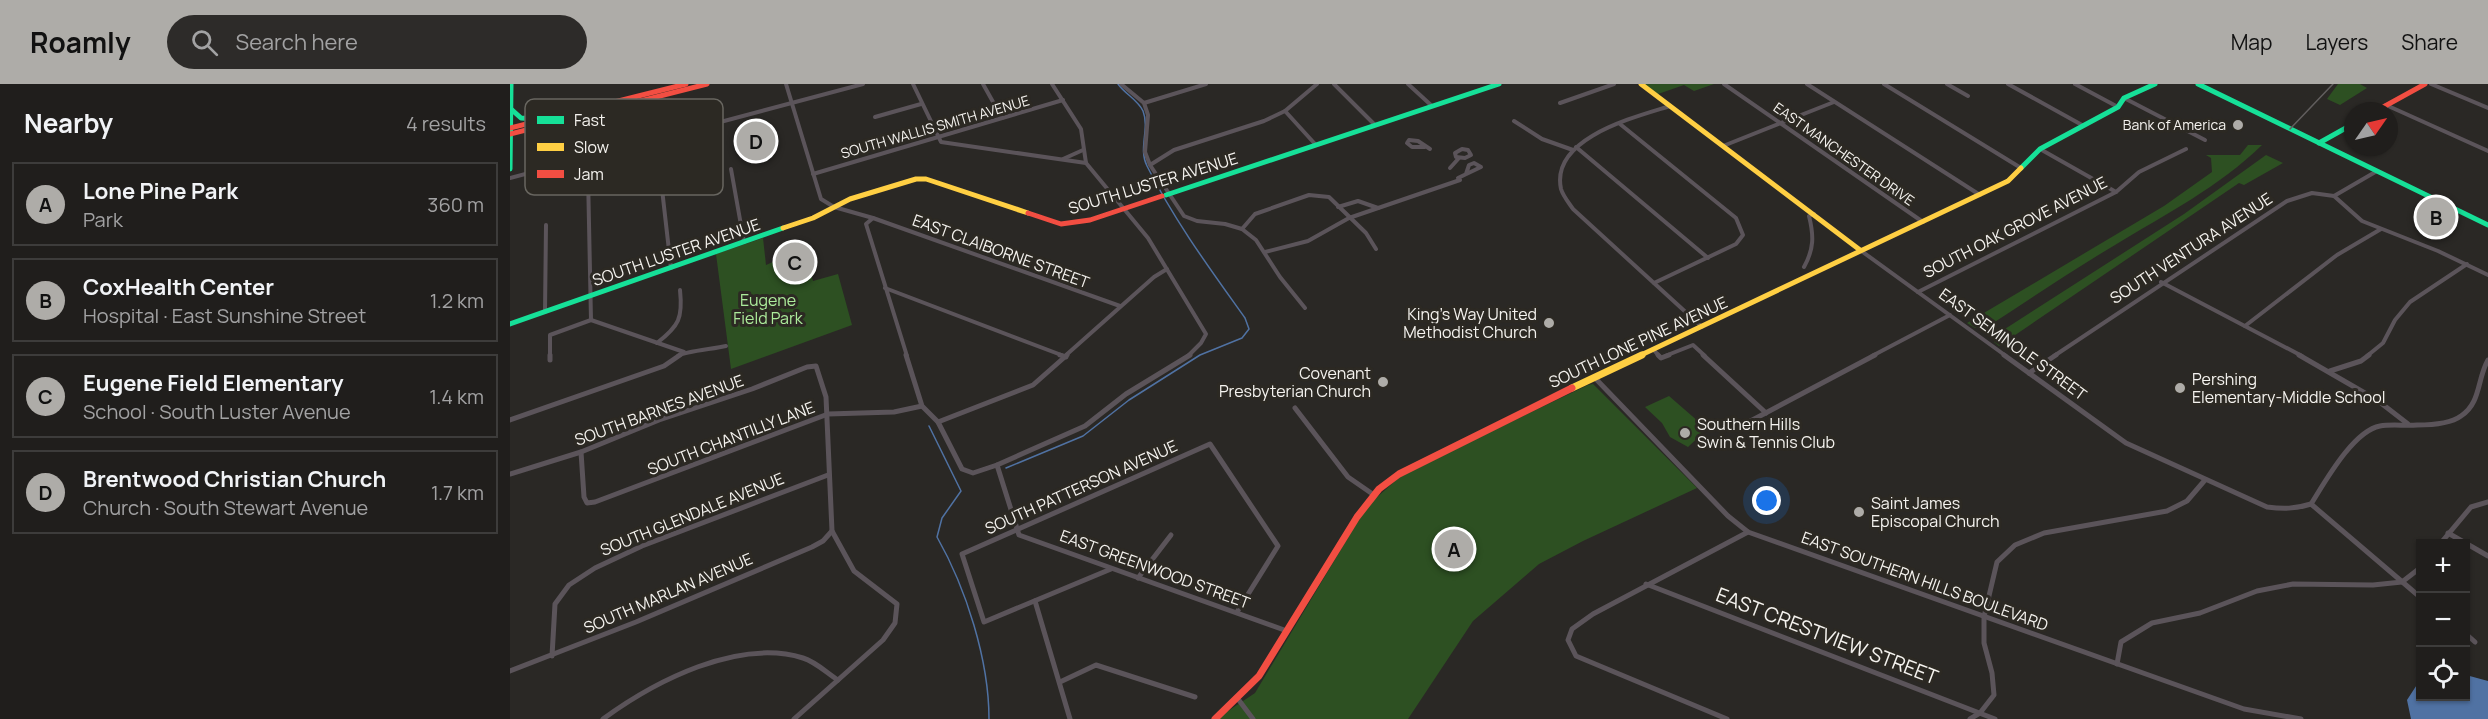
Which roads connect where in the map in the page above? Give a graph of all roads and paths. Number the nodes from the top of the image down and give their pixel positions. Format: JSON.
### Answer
{"nodes":[{"id":1,"x":511,"y":84,"type":"edge"},
{"id":2,"x":686,"y":84,"type":"edge"},
{"id":3,"x":707,"y":84,"type":"edge"},
{"id":4,"x":786,"y":84,"type":"edge"},
{"id":5,"x":862,"y":84,"type":"edge"},
{"id":6,"x":913,"y":84,"type":"edge"},
{"id":7,"x":983,"y":84,"type":"edge"},
{"id":8,"x":1053,"y":84,"type":"edge"},
{"id":9,"x":1121,"y":84,"type":"edge"},
{"id":10,"x":1206,"y":84,"type":"edge"},
{"id":11,"x":1317,"y":84,"type":"edge"},
{"id":12,"x":1334,"y":84,"type":"edge"},
{"id":13,"x":1408,"y":84,"type":"edge"},
{"id":14,"x":1499,"y":84,"type":"edge"},
{"id":15,"x":1614,"y":84,"type":"edge"},
{"id":16,"x":1641,"y":84,"type":"edge"},
{"id":17,"x":1724,"y":84,"type":"edge"},
{"id":18,"x":1807,"y":84,"type":"edge"},
{"id":19,"x":1884,"y":84,"type":"edge"},
{"id":20,"x":1947,"y":84,"type":"edge"},
{"id":21,"x":2008,"y":84,"type":"edge"},
{"id":22,"x":2075,"y":84,"type":"edge"},
{"id":23,"x":2198,"y":84,"type":"edge"},
{"id":24,"x":2426,"y":84,"type":"edge"},
{"id":25,"x":2431,"y":84,"type":"edge"},
{"id":26,"x":2149,"y":85,"type":"edge"},
{"id":27,"x":1483,"y":86,"type":"edge"},
{"id":28,"x":1968,"y":96,"type":"dead end"},
{"id":29,"x":2124,"y":98,"type":"junction"},
{"id":30,"x":627,"y":99,"type":"edge"},
{"id":31,"x":648,"y":99,"type":"edge"},
{"id":32,"x":1063,"y":100,"type":"junction"},
{"id":33,"x":1834,"y":102,"type":"junction"},
{"id":34,"x":2392,"y":102,"type":"edge"},
{"id":35,"x":792,"y":103,"type":"junction"},
{"id":36,"x":1144,"y":103,"type":"junction"},
{"id":37,"x":1560,"y":103,"type":"dead end"},
{"id":38,"x":921,"y":104,"type":"junction"},
{"id":39,"x":1432,"y":106,"type":"junction"},
{"id":40,"x":1670,"y":106,"type":"junction"},
{"id":41,"x":2118,"y":106,"type":"junction"},
{"id":42,"x":2488,"y":108,"type":"edge"},
{"id":43,"x":511,"y":109,"type":"edge"},
{"id":44,"x":2398,"y":110,"type":"edge"},
{"id":45,"x":1285,"y":111,"type":"junction"},
{"id":46,"x":876,"y":117,"type":"dead end"},
{"id":47,"x":1002,"y":118,"type":"junction"},
{"id":48,"x":525,"y":119,"type":"edge"},
{"id":49,"x":723,"y":121,"type":"edge"},
{"id":50,"x":1514,"y":121,"type":"dead end"},
{"id":51,"x":1781,"y":123,"type":"junction"},
{"id":52,"x":1620,"y":124,"type":"junction"},
{"id":53,"x":1375,"y":125,"type":"junction"},
{"id":54,"x":2082,"y":125,"type":"junction"},
{"id":55,"x":2344,"y":129,"type":"edge"},
{"id":56,"x":511,"y":131,"type":"edge"},
{"id":57,"x":525,"y":134,"type":"edge"},
{"id":58,"x":938,"y":138,"type":"junction"},
{"id":59,"x":2205,"y":140,"type":"dead end"},
{"id":60,"x":2319,"y":143,"type":"junction"},
{"id":61,"x":1315,"y":144,"type":"junction"},
{"id":62,"x":1723,"y":146,"type":"junction"},
{"id":63,"x":511,"y":147,"type":"edge"},
{"id":64,"x":1425,"y":147,"type":"dead end"},
{"id":65,"x":1430,"y":149,"type":"dead end"},
{"id":66,"x":1575,"y":149,"type":"junction"},
{"id":67,"x":2040,"y":149,"type":"junction"},
{"id":68,"x":2186,"y":149,"type":"dead end"},
{"id":69,"x":1083,"y":150,"type":"junction"},
{"id":70,"x":2488,"y":151,"type":"edge"},
{"id":71,"x":1459,"y":158,"type":"dead end"},
{"id":72,"x":1060,"y":160,"type":"junction"},
{"id":73,"x":1086,"y":163,"type":"junction"},
{"id":74,"x":1150,"y":165,"type":"junction"},
{"id":75,"x":1450,"y":168,"type":"dead end"},
{"id":76,"x":2021,"y":168,"type":"junction"},
{"id":77,"x":510,"y":169,"type":"edge"},
{"id":78,"x":731,"y":169,"type":"dead end"},
{"id":79,"x":2377,"y":171,"type":"junction"},
{"id":80,"x":525,"y":174,"type":"edge"},
{"id":81,"x":813,"y":174,"type":"junction"},
{"id":82,"x":1466,"y":174,"type":"dead end"},
{"id":83,"x":510,"y":178,"type":"edge"},
{"id":84,"x":2116,"y":192,"type":"junction"},
{"id":85,"x":588,"y":195,"type":"edge"},
{"id":86,"x":663,"y":195,"type":"edge"},
{"id":87,"x":1165,"y":195,"type":"junction"},
{"id":88,"x":1980,"y":195,"type":"junction"},
{"id":89,"x":2334,"y":196,"type":"junction"},
{"id":90,"x":834,"y":207,"type":"junction"},
{"id":91,"x":1338,"y":207,"type":"junction"},
{"id":92,"x":1378,"y":208,"type":"junction"},
{"id":93,"x":1124,"y":209,"type":"junction"},
{"id":94,"x":1814,"y":214,"type":"junction"},
{"id":95,"x":873,"y":218,"type":"junction"},
{"id":96,"x":1349,"y":218,"type":"junction"},
{"id":97,"x":1923,"y":222,"type":"junction"},
{"id":98,"x":546,"y":225,"type":"dead end"},
{"id":99,"x":2488,"y":225,"type":"edge"},
{"id":100,"x":1242,"y":228,"type":"junction"},
{"id":101,"x":2381,"y":229,"type":"junction"},
{"id":102,"x":744,"y":242,"type":"junction"},
{"id":103,"x":1376,"y":249,"type":"dead end"},
{"id":104,"x":1860,"y":250,"type":"junction"},
{"id":105,"x":1265,"y":252,"type":"junction"},
{"id":106,"x":1708,"y":258,"type":"junction"},
{"id":107,"x":2467,"y":264,"type":"junction"},
{"id":108,"x":1804,"y":267,"type":"dead end"},
{"id":109,"x":670,"y":268,"type":"junction"},
{"id":110,"x":1167,"y":269,"type":"junction"},
{"id":111,"x":2488,"y":275,"type":"edge"},
{"id":112,"x":2162,"y":282,"type":"junction"},
{"id":113,"x":1653,"y":283,"type":"junction"},
{"id":114,"x":885,"y":288,"type":"junction"},
{"id":115,"x":680,"y":290,"type":"dead end"},
{"id":116,"x":1918,"y":291,"type":"junction"},
{"id":117,"x":589,"y":297,"type":"junction"},
{"id":118,"x":1120,"y":306,"type":"junction"},
{"id":119,"x":1305,"y":308,"type":"dead end"},
{"id":120,"x":545,"y":312,"type":"junction"},
{"id":121,"x":1950,"y":315,"type":"junction"},
{"id":122,"x":591,"y":320,"type":"junction"},
{"id":123,"x":510,"y":324,"type":"edge"},
{"id":124,"x":2245,"y":326,"type":"junction"},
{"id":125,"x":1701,"y":327,"type":"junction"},
{"id":126,"x":657,"y":343,"type":"junction"},
{"id":127,"x":726,"y":346,"type":"dead end"},
{"id":128,"x":1653,"y":349,"type":"junction"},
{"id":129,"x":684,"y":352,"type":"junction"},
{"id":130,"x":1066,"y":357,"type":"junction"},
{"id":131,"x":550,"y":360,"type":"dead end"},
{"id":132,"x":2488,"y":360,"type":"edge"},
{"id":133,"x":2330,"y":371,"type":"junction"},
{"id":134,"x":2029,"y":373,"type":"junction"},
{"id":135,"x":1594,"y":377,"type":"junction"},
{"id":136,"x":922,"y":406,"type":"junction"},
{"id":137,"x":1295,"y":408,"type":"dead end"},
{"id":138,"x":1766,"y":413,"type":"junction"},
{"id":139,"x":828,"y":414,"type":"junction"},
{"id":140,"x":510,"y":420,"type":"edge"},
{"id":141,"x":938,"y":422,"type":"junction"},
{"id":142,"x":1743,"y":425,"type":"dead end"},
{"id":143,"x":2409,"y":425,"type":"junction"},
{"id":144,"x":581,"y":452,"type":"junction"},
{"id":145,"x":997,"y":465,"type":"junction"},
{"id":146,"x":510,"y":474,"type":"edge"},
{"id":147,"x":828,"y":475,"type":"junction"},
{"id":148,"x":2205,"y":480,"type":"junction"},
{"id":149,"x":1374,"y":495,"type":"junction"},
{"id":150,"x":2488,"y":501,"type":"edge"},
{"id":151,"x":2311,"y":504,"type":"junction"},
{"id":152,"x":1017,"y":530,"type":"junction"},
{"id":153,"x":832,"y":531,"type":"junction"},
{"id":154,"x":1748,"y":532,"type":"junction"},
{"id":155,"x":2448,"y":533,"type":"junction"},
{"id":156,"x":1171,"y":535,"type":"dead end"},
{"id":157,"x":2443,"y":539,"type":"edge"},
{"id":158,"x":2488,"y":556,"type":"edge"},
{"id":159,"x":1112,"y":568,"type":"junction"},
{"id":160,"x":2416,"y":572,"type":"edge"},
{"id":161,"x":1138,"y":578,"type":"junction"},
{"id":162,"x":2402,"y":582,"type":"junction"},
{"id":163,"x":1646,"y":584,"type":"junction"},
{"id":164,"x":2416,"y":593,"type":"edge"},
{"id":165,"x":1035,"y":601,"type":"junction"},
{"id":166,"x":1237,"y":612,"type":"junction"},
{"id":167,"x":1984,"y":617,"type":"junction"},
{"id":168,"x":1287,"y":631,"type":"junction"},
{"id":169,"x":2470,"y":638,"type":"edge"},
{"id":170,"x":2475,"y":642,"type":"dead end"},
{"id":171,"x":552,"y":656,"type":"junction"},
{"id":172,"x":2117,"y":664,"type":"junction"},
{"id":173,"x":510,"y":671,"type":"edge"},
{"id":174,"x":838,"y":680,"type":"junction"},
{"id":175,"x":1060,"y":682,"type":"junction"},
{"id":176,"x":1194,"y":698,"type":"dead end"},
{"id":177,"x":1238,"y":699,"type":"junction"},
{"id":178,"x":1980,"y":713,"type":"junction"},
{"id":179,"x":603,"y":719,"type":"edge"},
{"id":180,"x":794,"y":719,"type":"edge"},
{"id":181,"x":1070,"y":719,"type":"edge"},
{"id":182,"x":1215,"y":719,"type":"edge"},
{"id":183,"x":1253,"y":719,"type":"edge"},
{"id":184,"x":1727,"y":719,"type":"edge"},
{"id":185,"x":1970,"y":719,"type":"edge"},
{"id":186,"x":1995,"y":719,"type":"edge"},
{"id":187,"x":2301,"y":719,"type":"edge"}],
"edges":[{"from":1,"to":43,"type":"main road"},
{"from":2,"to":30,"type":"main road"},
{"from":3,"to":31,"type":"main road"},
{"from":4,"to":35,"type":"street"},
{"from":5,"to":35,"type":"street"},
{"from":6,"to":38,"type":"street"},
{"from":7,"to":47,"type":"street"},
{"from":8,"to":32,"type":"street"},
{"from":9,"to":36,"type":"street"},
{"from":10,"to":36,"type":"street"},
{"from":11,"to":45,"type":"street"},
{"from":12,"to":53,"type":"street"},
{"from":13,"to":39,"type":"street"},
{"from":14,"to":27,"type":"main road","name":"SOUTH LUSTER AVENUE"},
{"from":15,"to":37,"type":"street"},
{"from":16,"to":40,"type":"main road","name":"EAST SEMINOLE STREET"},
{"from":17,"to":51,"type":"street","name":"EAST MANCHESTER DRIVE"},
{"from":18,"to":33,"type":"street"},
{"from":19,"to":76,"type":"street"},
{"from":20,"to":28,"type":"street"},
{"from":21,"to":54,"type":"street"},
{"from":22,"to":41,"type":"street"},
{"from":23,"to":60,"type":"main road"},
{"from":24,"to":34,"type":"main road"},
{"from":25,"to":42,"type":"street"},
{"from":26,"to":29,"type":"main road","name":"SOUTH LONE PINE AVENUE"},
{"from":27,"to":39,"type":"main road","name":"SOUTH LUSTER AVENUE"},
{"from":29,"to":41,"type":"main road","name":"SOUTH LONE PINE AVENUE"},
{"from":29,"to":59,"type":"street"},
{"from":32,"to":47,"type":"street","name":"SOUTH WALLIS SMITH AVENUE"},
{"from":32,"to":69,"type":"street"},
{"from":33,"to":51,"type":"street"},
{"from":33,"to":88,"type":"street"},
{"from":35,"to":49,"type":"street"},
{"from":35,"to":81,"type":"street"},
{"from":36,"to":74,"type":"street"},
{"from":38,"to":46,"type":"street"},
{"from":38,"to":58,"type":"street"},
{"from":39,"to":53,"type":"main road","name":"SOUTH LUSTER AVENUE"},
{"from":40,"to":52,"type":"street"},
{"from":40,"to":62,"type":"main road","name":"EAST SEMINOLE STREET"},
{"from":41,"to":54,"type":"main road","name":"SOUTH LONE PINE AVENUE"},
{"from":43,"to":48,"type":"main road"},
{"from":43,"to":56,"type":"main road"},
{"from":44,"to":70,"type":"street"},
{"from":45,"to":61,"type":"street"},
{"from":45,"to":74,"type":"street"},
{"from":47,"to":58,"type":"street","name":"SOUTH WALLIS SMITH AVENUE"},
{"from":50,"to":66,"type":"street"},
{"from":51,"to":62,"type":"street"},
{"from":51,"to":97,"type":"street","name":"EAST MANCHESTER DRIVE"},
{"from":52,"to":66,"type":"street"},
{"from":52,"to":106,"type":"street"},
{"from":53,"to":61,"type":"main road","name":"SOUTH LUSTER AVENUE"},
{"from":54,"to":67,"type":"main road","name":"SOUTH LONE PINE AVENUE"},
{"from":55,"to":60,"type":"main road"},
{"from":56,"to":63,"type":"main road"},
{"from":57,"to":63,"type":"main road"},
{"from":58,"to":72,"type":"street"},
{"from":58,"to":81,"type":"street","name":"SOUTH WALLIS SMITH AVENUE"},
{"from":60,"to":79,"type":"main road"},
{"from":61,"to":87,"type":"main road","name":"SOUTH LUSTER AVENUE"},
{"from":62,"to":94,"type":"main road","name":"EAST SEMINOLE STREET"},
{"from":63,"to":77,"type":"main road"},
{"from":64,"to":65,"type":"street"},
{"from":66,"to":106,"type":"street"},
{"from":66,"to":113,"type":"street"},
{"from":67,"to":76,"type":"main road","name":"SOUTH LONE PINE AVENUE"},
{"from":67,"to":84,"type":"street"},
{"from":68,"to":84,"type":"street","name":"SOUTH OAK GROVE AVENUE"},
{"from":69,"to":72,"type":"street"},
{"from":69,"to":73,"type":"street"},
{"from":71,"to":75,"type":"street"},
{"from":72,"to":73,"type":"street"},
{"from":73,"to":93,"type":"street"},
{"from":74,"to":87,"type":"street"},
{"from":76,"to":88,"type":"main road","name":"SOUTH LONE PINE AVENUE"},
{"from":78,"to":102,"type":"street"},
{"from":79,"to":89,"type":"street"},
{"from":79,"to":99,"type":"main road"},
{"from":80,"to":83,"type":"street"},
{"from":81,"to":90,"type":"street"},
{"from":82,"to":92,"type":"street"},
{"from":84,"to":116,"type":"street","name":"SOUTH OAK GROVE AVENUE"},
{"from":85,"to":117,"type":"street"},
{"from":86,"to":109,"type":"street"},
{"from":87,"to":93,"type":"main road","name":"SOUTH LUSTER AVENUE"},
{"from":87,"to":100,"type":"street"},
{"from":88,"to":97,"type":"main road","name":"SOUTH LONE PINE AVENUE"},
{"from":89,"to":101,"type":"street"},
{"from":89,"to":112,"type":"street","name":"SOUTH VENTURA AVENUE"},
{"from":90,"to":93,"type":"main road","name":"SOUTH LUSTER AVENUE"},
{"from":90,"to":95,"type":"street","name":"EAST CLAIBORNE STREET"},
{"from":90,"to":102,"type":"main road","name":"SOUTH LUSTER AVENUE"},
{"from":91,"to":92,"type":"street"},
{"from":91,"to":96,"type":"street"},
{"from":91,"to":100,"type":"street"},
{"from":92,"to":96,"type":"street"},
{"from":93,"to":110,"type":"street"},
{"from":94,"to":104,"type":"main road","name":"EAST SEMINOLE STREET"},
{"from":94,"to":108,"type":"street"},
{"from":95,"to":114,"type":"street"},
{"from":95,"to":118,"type":"street","name":"EAST CLAIBORNE STREET"},
{"from":96,"to":103,"type":"street"},
{"from":96,"to":105,"type":"street"},
{"from":97,"to":104,"type":"main road","name":"SOUTH LONE PINE AVENUE"},
{"from":98,"to":120,"type":"street"},
{"from":100,"to":105,"type":"street"},
{"from":101,"to":107,"type":"street"},
{"from":101,"to":124,"type":"street"},
{"from":102,"to":109,"type":"main road","name":"SOUTH LUSTER AVENUE"},
{"from":104,"to":116,"type":"street","name":"EAST SEMINOLE STREET"},
{"from":104,"to":125,"type":"main road","name":"SOUTH LONE PINE AVENUE"},
{"from":105,"to":119,"type":"street"},
{"from":106,"to":113,"type":"street"},
{"from":107,"to":111,"type":"street"},
{"from":107,"to":133,"type":"street"},
{"from":109,"to":117,"type":"main road","name":"SOUTH LUSTER AVENUE"},
{"from":110,"to":118,"type":"street"},
{"from":110,"to":145,"type":"street"},
{"from":112,"to":124,"type":"street"},
{"from":112,"to":134,"type":"street","name":"SOUTH VENTURA AVENUE"},
{"from":113,"to":125,"type":"street"},
{"from":114,"to":130,"type":"street"},
{"from":114,"to":136,"type":"street"},
{"from":115,"to":126,"type":"street"},
{"from":116,"to":121,"type":"street","name":"EAST SEMINOLE STREET"},
{"from":117,"to":120,"type":"main road","name":"SOUTH LUSTER AVENUE"},
{"from":117,"to":122,"type":"street"},
{"from":118,"to":130,"type":"street"},
{"from":120,"to":123,"type":"main road","name":"SOUTH LUSTER AVENUE"},
{"from":121,"to":134,"type":"street","name":"EAST SEMINOLE STREET"},
{"from":121,"to":138,"type":"street"},
{"from":122,"to":126,"type":"street"},
{"from":122,"to":131,"type":"street"},
{"from":124,"to":133,"type":"street"},
{"from":125,"to":128,"type":"main road","name":"SOUTH LONE PINE AVENUE"},
{"from":126,"to":129,"type":"street"},
{"from":127,"to":129,"type":"street"},
{"from":128,"to":135,"type":"main road","name":"SOUTH LONE PINE AVENUE"},
{"from":128,"to":138,"type":"street"},
{"from":129,"to":140,"type":"street"},
{"from":130,"to":141,"type":"street"},
{"from":132,"to":143,"type":"street"},
{"from":133,"to":143,"type":"street"},
{"from":134,"to":148,"type":"street","name":"EAST SEMINOLE STREET"},
{"from":135,"to":149,"type":"main road","name":"SOUTH LONE PINE AVENUE"},
{"from":135,"to":154,"type":"street","name":"EAST SOUTHERN HILLS BOULEVARD"},
{"from":136,"to":139,"type":"street","name":"SOUTH CHANTILLY LANE"},
{"from":136,"to":141,"type":"street"},
{"from":137,"to":149,"type":"street"},
{"from":138,"to":142,"type":"street"},
{"from":139,"to":144,"type":"street","name":"SOUTH BARNES AVENUE"},
{"from":139,"to":144,"type":"street","name":"SOUTH CHANTILLY LANE"},
{"from":139,"to":147,"type":"street"},
{"from":141,"to":145,"type":"street"},
{"from":143,"to":151,"type":"street"},
{"from":144,"to":146,"type":"street","name":"SOUTH BARNES AVENUE"},
{"from":145,"to":152,"type":"street"},
{"from":147,"to":153,"type":"street"},
{"from":147,"to":171,"type":"street","name":"SOUTH GLENDALE AVENUE"},
{"from":148,"to":151,"type":"street","name":"EAST SEMINOLE STREET"},
{"from":148,"to":167,"type":"street"},
{"from":149,"to":168,"type":"main road","name":"SOUTH LONE PINE AVENUE"},
{"from":150,"to":155,"type":"street"},
{"from":151,"to":162,"type":"street"},
{"from":152,"to":159,"type":"street","name":"EAST GREENWOOD STREET"},
{"from":152,"to":165,"type":"street","name":"SOUTH PATTERSON AVENUE"},
{"from":152,"to":166,"type":"street","name":"SOUTH PATTERSON AVENUE"},
{"from":153,"to":171,"type":"street","name":"SOUTH MARLAN AVENUE"},
{"from":153,"to":174,"type":"street"},
{"from":154,"to":163,"type":"street"},
{"from":154,"to":167,"type":"street","name":"EAST SOUTHERN HILLS BOULEVARD"},
{"from":155,"to":157,"type":"street"},
{"from":155,"to":158,"type":"street"},
{"from":156,"to":161,"type":"street"},
{"from":159,"to":161,"type":"street","name":"EAST GREENWOOD STREET"},
{"from":159,"to":165,"type":"street"},
{"from":160,"to":162,"type":"street"},
{"from":161,"to":166,"type":"street","name":"EAST GREENWOOD STREET"},
{"from":162,"to":164,"type":"street"},
{"from":162,"to":172,"type":"street"},
{"from":163,"to":178,"type":"street","name":"EAST CRESTVIEW STREET"},
{"from":163,"to":184,"type":"street"},
{"from":165,"to":175,"type":"street"},
{"from":166,"to":168,"type":"street","name":"EAST GREENWOOD STREET"},
{"from":167,"to":172,"type":"street","name":"EAST SOUTHERN HILLS BOULEVARD"},
{"from":167,"to":178,"type":"street"},
{"from":168,"to":177,"type":"main road","name":"SOUTH LONE PINE AVENUE"},
{"from":169,"to":170,"type":"street"},
{"from":171,"to":173,"type":"street","name":"SOUTH MARLAN AVENUE"},
{"from":172,"to":187,"type":"street","name":"EAST SOUTHERN HILLS BOULEVARD"},
{"from":174,"to":179,"type":"street"},
{"from":174,"to":180,"type":"street"},
{"from":175,"to":176,"type":"street"},
{"from":175,"to":181,"type":"street"},
{"from":177,"to":182,"type":"main road","name":"SOUTH LONE PINE AVENUE"},
{"from":177,"to":183,"type":"street"},
{"from":178,"to":185,"type":"street"},
{"from":178,"to":186,"type":"street","name":"EAST CRESTVIEW STREET"}]}
